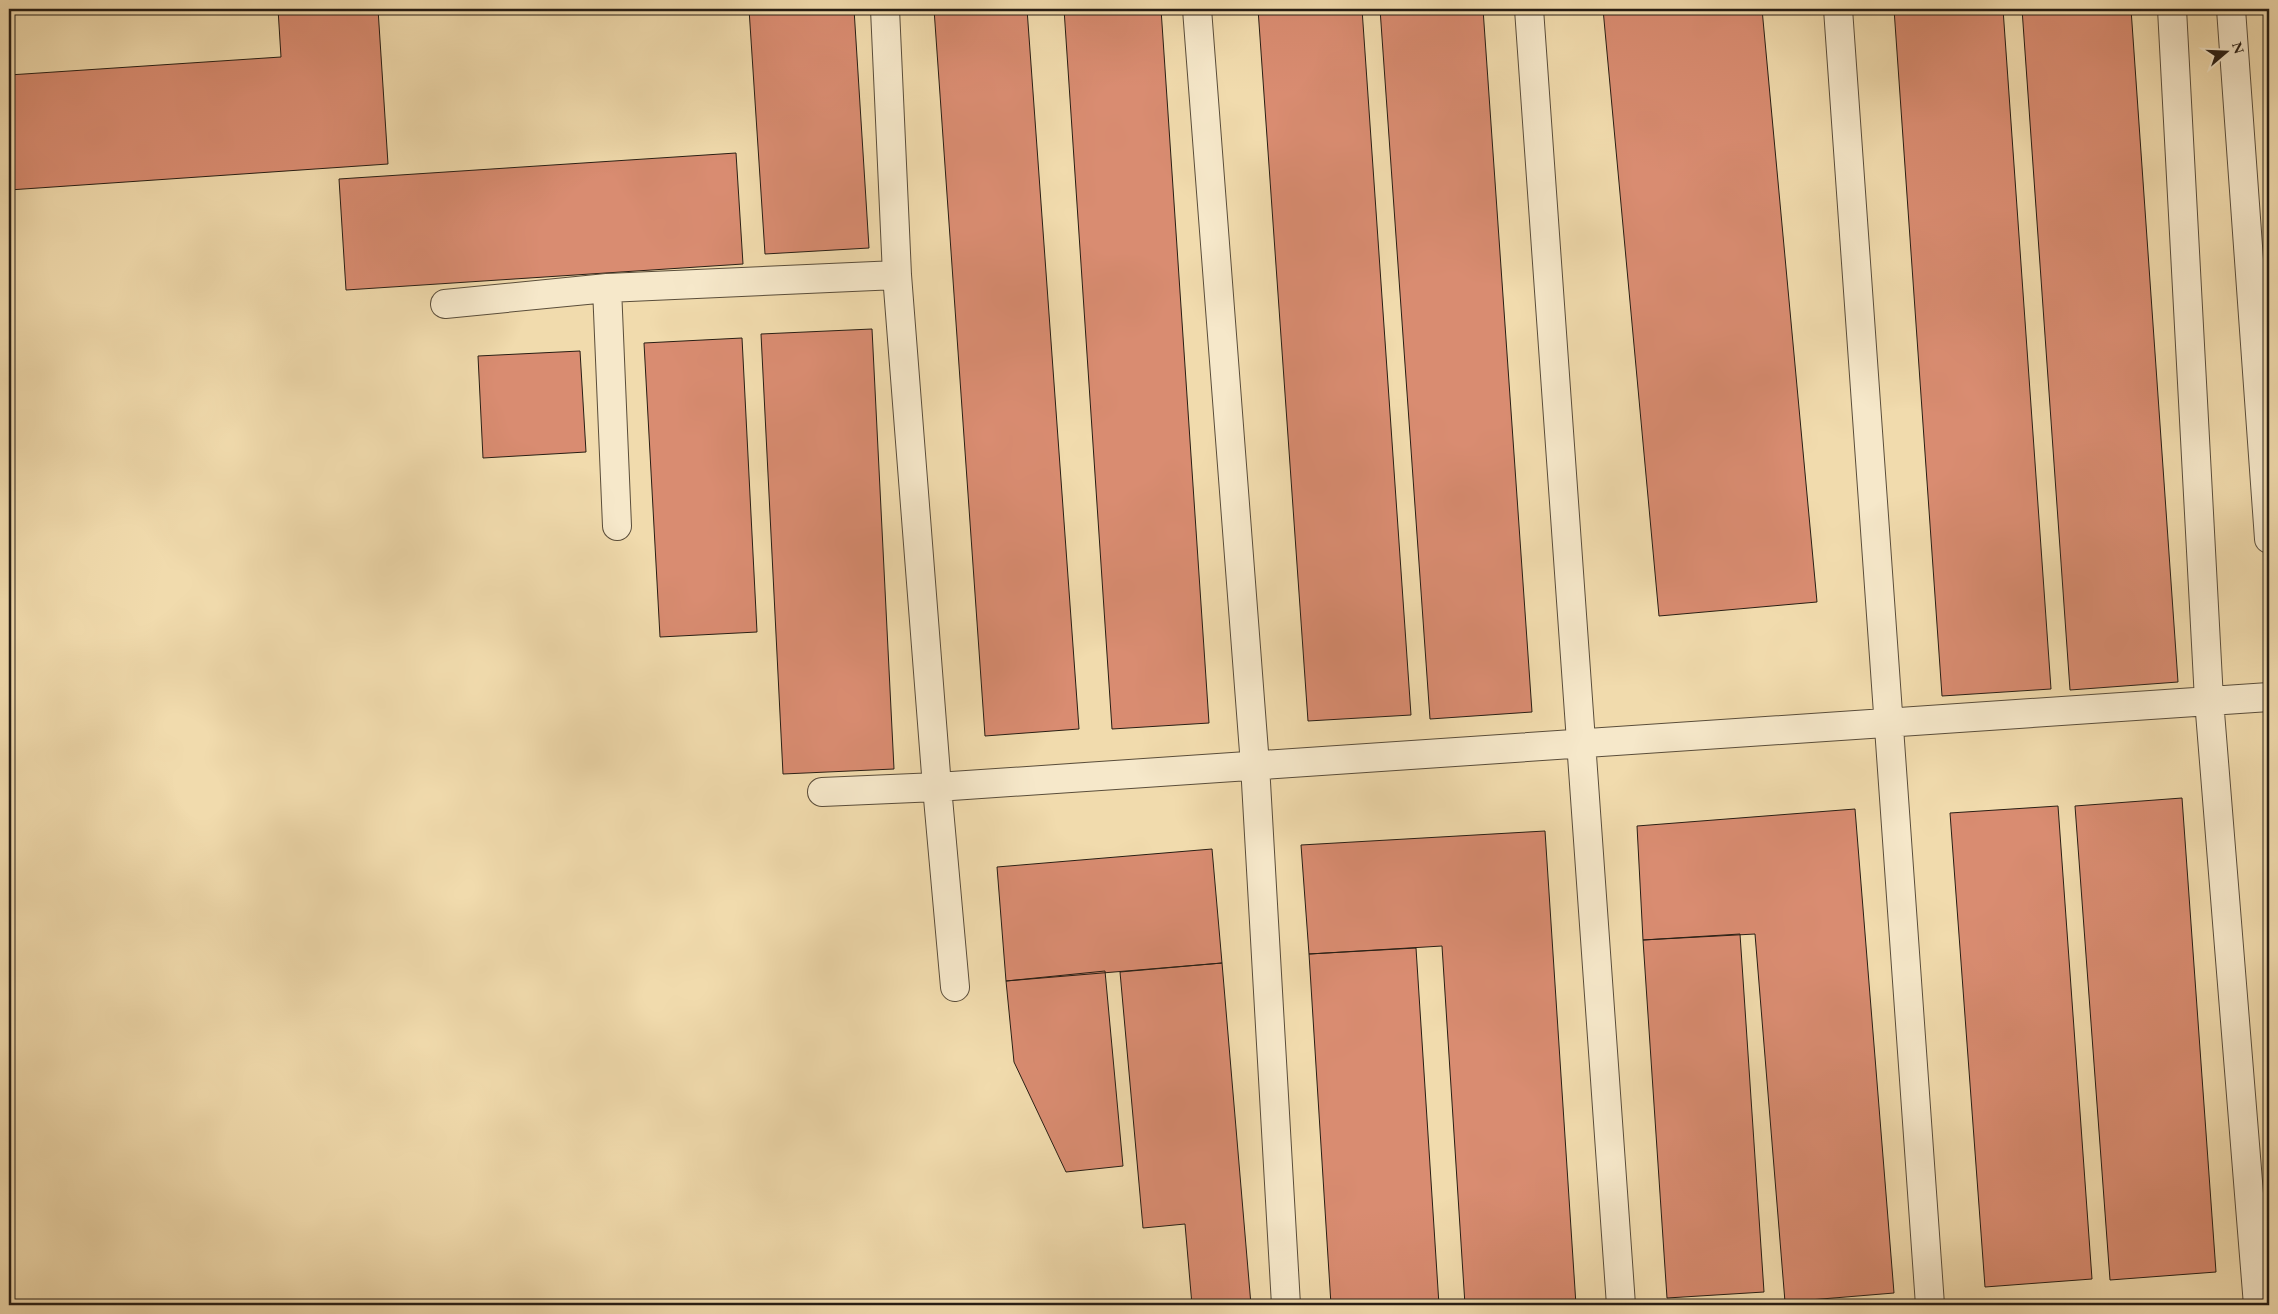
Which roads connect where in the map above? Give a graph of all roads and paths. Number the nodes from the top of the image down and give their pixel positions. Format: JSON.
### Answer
{"nodes":[{"id":1,"x":885,"y":9,"type":"edge"},
{"id":2,"x":1197,"y":9,"type":"edge"},
{"id":3,"x":1528,"y":9,"type":"edge"},
{"id":4,"x":1838,"y":9,"type":"edge"},
{"id":5,"x":2172,"y":9,"type":"edge"},
{"id":6,"x":2231,"y":9,"type":"edge"},
{"id":7,"x":897,"y":275,"type":"junction"},
{"id":8,"x":607,"y":288,"type":"junction"},
{"id":9,"x":445,"y":304,"type":"dead end"},
{"id":10,"x":617,"y":526,"type":"dead end"},
{"id":11,"x":2269,"y":539,"type":"edge"},
{"id":12,"x":2269,"y":697,"type":"edge"},
{"id":13,"x":2209,"y":700,"type":"junction"},
{"id":14,"x":1888,"y":724,"type":"junction"},
{"id":15,"x":1581,"y":745,"type":"junction"},
{"id":16,"x":1255,"y":765,"type":"junction"},
{"id":17,"x":937,"y":787,"type":"junction"},
{"id":18,"x":822,"y":792,"type":"dead end"},
{"id":19,"x":955,"y":987,"type":"dead end"},
{"id":20,"x":1286,"y":1305,"type":"edge"},
{"id":21,"x":1621,"y":1305,"type":"edge"},
{"id":22,"x":1930,"y":1305,"type":"edge"},
{"id":23,"x":2258,"y":1305,"type":"edge"}],
"edges":[{"from":1,"to":7,"type":"street"},
{"from":2,"to":16,"type":"street"},
{"from":3,"to":15,"type":"street"},
{"from":4,"to":14,"type":"street"},
{"from":5,"to":13,"type":"street"},
{"from":6,"to":11,"type":"street"},
{"from":7,"to":8,"type":"street"},
{"from":7,"to":17,"type":"street"},
{"from":8,"to":9,"type":"street"},
{"from":8,"to":10,"type":"street"},
{"from":12,"to":13,"type":"street"},
{"from":13,"to":14,"type":"street"},
{"from":13,"to":23,"type":"street"},
{"from":14,"to":15,"type":"street"},
{"from":14,"to":22,"type":"street"},
{"from":15,"to":16,"type":"street"},
{"from":15,"to":21,"type":"street"},
{"from":16,"to":17,"type":"street"},
{"from":16,"to":20,"type":"street"},
{"from":17,"to":18,"type":"street"},
{"from":17,"to":19,"type":"street"}]}
